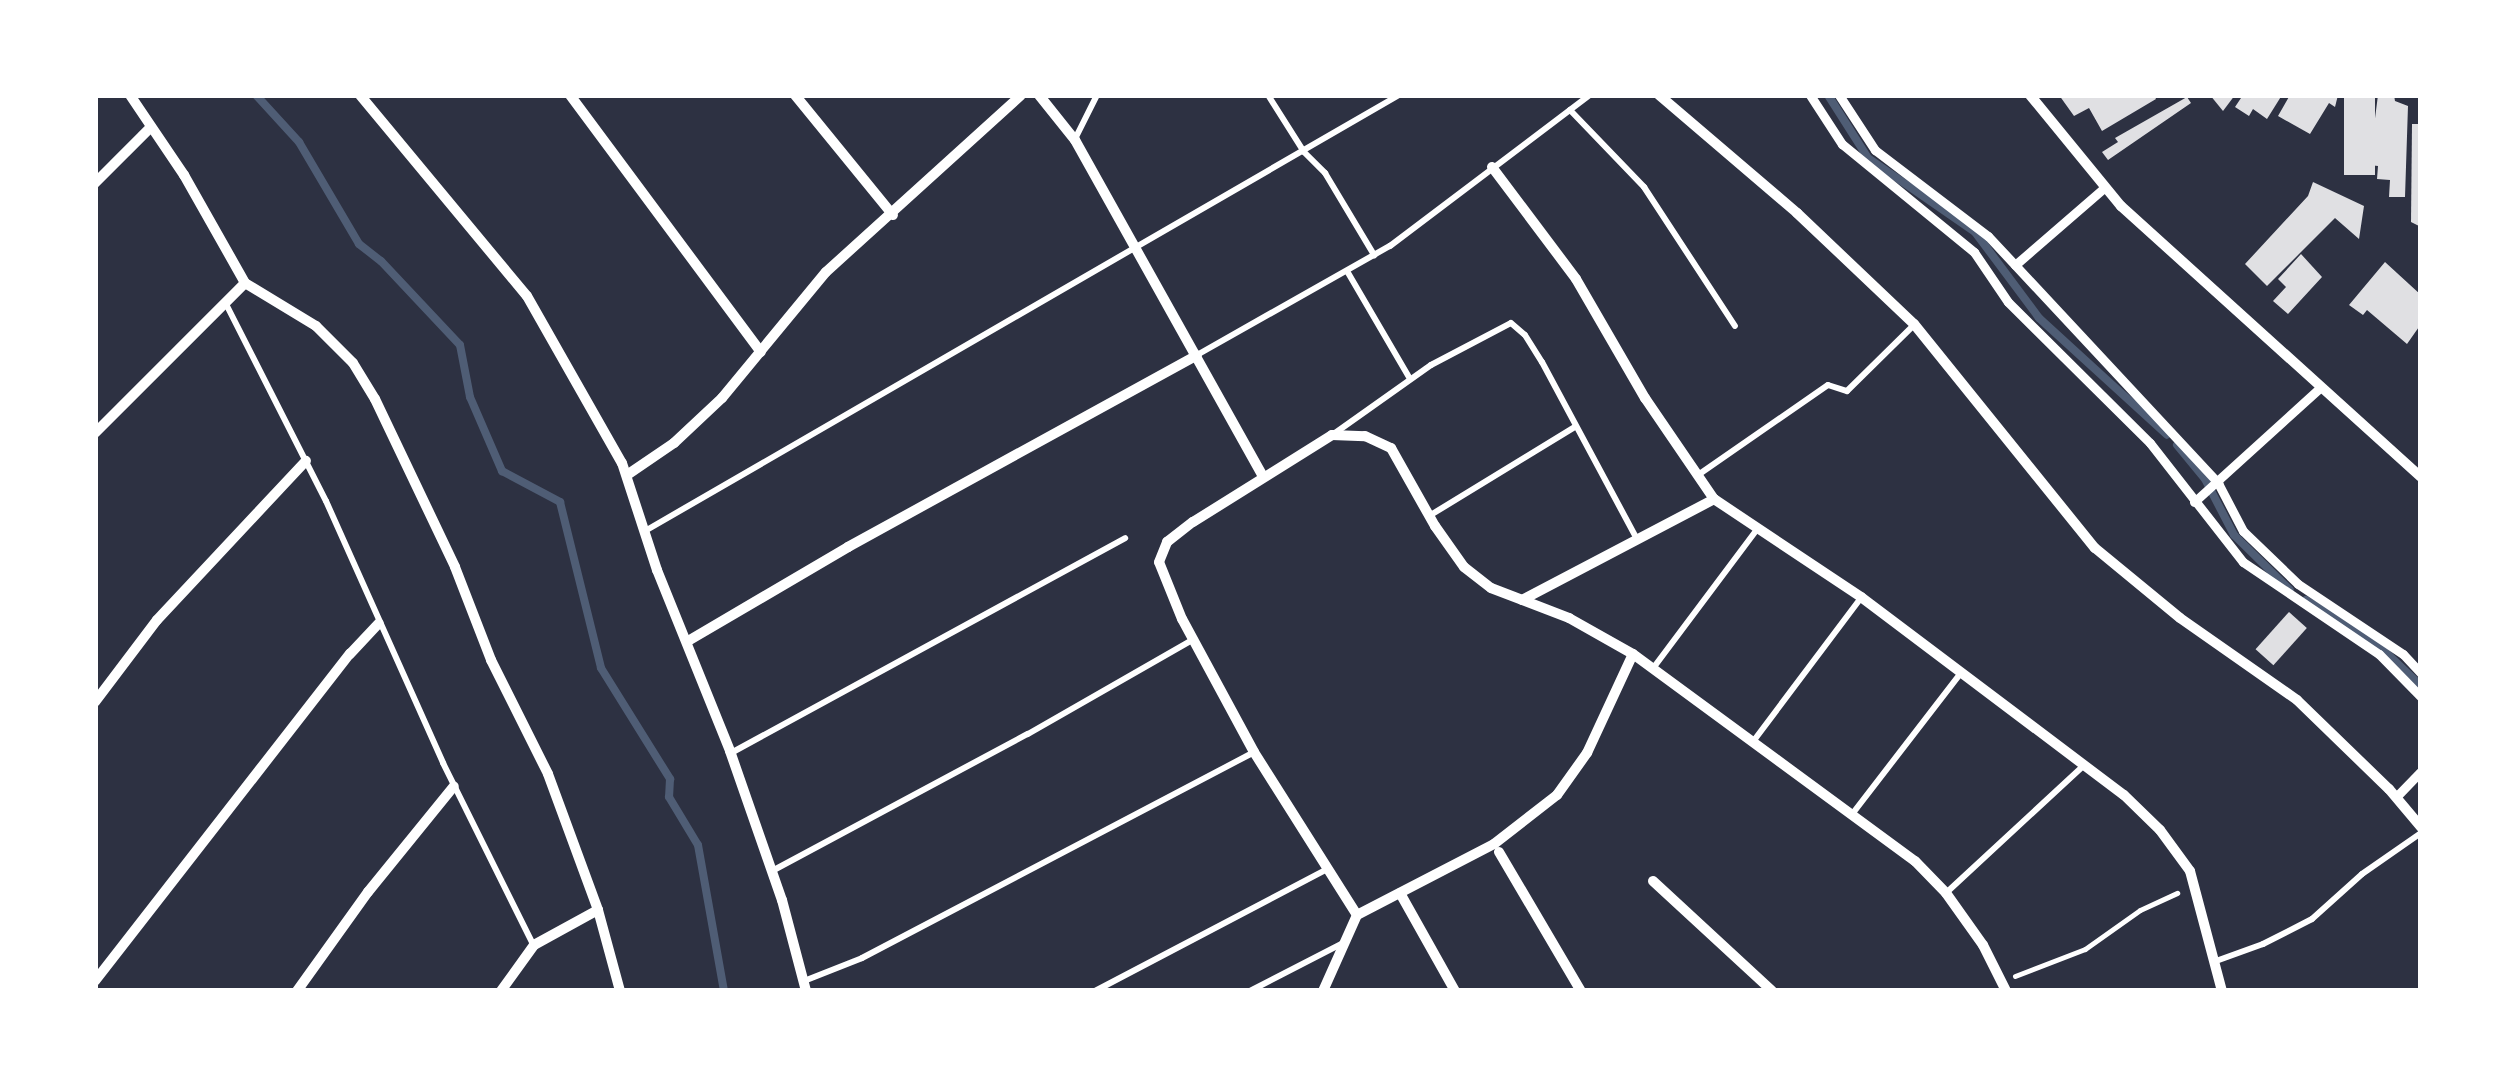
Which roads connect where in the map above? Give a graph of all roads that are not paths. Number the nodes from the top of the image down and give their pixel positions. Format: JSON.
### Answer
{"nodes":[{"id":1,"x":130,"y":95,"type":"edge"},
{"id":2,"x":360,"y":95,"type":"edge"},
{"id":3,"x":570,"y":95,"type":"edge"},
{"id":4,"x":795,"y":95,"type":"edge"},
{"id":5,"x":1021,"y":95,"type":"edge"},
{"id":6,"x":1039,"y":95,"type":"edge"},
{"id":7,"x":1097,"y":95,"type":"edge"},
{"id":8,"x":1268,"y":95,"type":"edge"},
{"id":9,"x":1399,"y":95,"type":"edge"},
{"id":10,"x":1590,"y":95,"type":"edge"},
{"id":11,"x":1658,"y":95,"type":"edge"},
{"id":12,"x":1810,"y":95,"type":"edge"},
{"id":13,"x":1840,"y":95,"type":"edge"},
{"id":14,"x":2030,"y":95,"type":"edge"},
{"id":15,"x":1569,"y":110,"type":"junction"},
{"id":16,"x":150,"y":127,"type":"junction"},
{"id":17,"x":1075,"y":140,"type":"junction"},
{"id":18,"x":1304,"y":152,"type":"junction"},
{"id":19,"x":1492,"y":167,"type":"junction"},
{"id":20,"x":95,"y":184,"type":"edge"},
{"id":21,"x":2105,"y":186,"type":"junction"},
{"id":22,"x":1931,"y":192,"type":"junction"},
{"id":23,"x":1921,"y":206,"type":"junction"},
{"id":24,"x":893,"y":216,"type":"junction"},
{"id":25,"x":1137,"y":246,"type":"junction"},
{"id":26,"x":1374,"y":255,"type":"junction"},
{"id":27,"x":2014,"y":265,"type":"junction"},
{"id":28,"x":1347,"y":271,"type":"junction"},
{"id":29,"x":245,"y":283,"type":"junction"},
{"id":30,"x":224,"y":301,"type":"junction"},
{"id":31,"x":1914,"y":324,"type":"junction"},
{"id":32,"x":1735,"y":326,"type":"dead end"},
{"id":33,"x":761,"y":352,"type":"junction"},
{"id":34,"x":1196,"y":354,"type":"junction"},
{"id":35,"x":1410,"y":380,"type":"junction"},
{"id":36,"x":2320,"y":388,"type":"junction"},
{"id":37,"x":1576,"y":427,"type":"junction"},
{"id":38,"x":95,"y":433,"type":"edge"},
{"id":39,"x":1332,"y":435,"type":"junction"},
{"id":40,"x":306,"y":461,"type":"junction"},
{"id":41,"x":627,"y":475,"type":"junction"},
{"id":42,"x":1264,"y":476,"type":"junction"},
{"id":43,"x":1696,"y":476,"type":"junction"},
{"id":44,"x":2421,"y":478,"type":"edge"},
{"id":45,"x":2216,"y":485,"type":"junction"},
{"id":46,"x":1714,"y":499,"type":"junction"},
{"id":47,"x":2196,"y":501,"type":"junction"},
{"id":48,"x":1428,"y":516,"type":"junction"},
{"id":49,"x":1759,"y":527,"type":"junction"},
{"id":50,"x":645,"y":531,"type":"junction"},
{"id":51,"x":1636,"y":537,"type":"junction"},
{"id":52,"x":1125,"y":538,"type":"dead end"},
{"id":53,"x":1862,"y":597,"type":"junction"},
{"id":54,"x":1522,"y":600,"type":"junction"},
{"id":55,"x":379,"y":624,"type":"junction"},
{"id":56,"x":1193,"y":639,"type":"junction"},
{"id":57,"x":688,"y":641,"type":"junction"},
{"id":58,"x":1634,"y":654,"type":"junction"},
{"id":59,"x":1654,"y":668,"type":"junction"},
{"id":60,"x":2421,"y":673,"type":"edge"},
{"id":61,"x":1960,"y":674,"type":"junction"},
{"id":62,"x":2421,"y":697,"type":"edge"},
{"id":63,"x":95,"y":702,"type":"edge"},
{"id":64,"x":1755,"y":740,"type":"junction"},
{"id":65,"x":1254,"y":752,"type":"junction"},
{"id":66,"x":731,"y":753,"type":"junction"},
{"id":67,"x":2083,"y":766,"type":"junction"},
{"id":68,"x":2421,"y":771,"type":"edge"},
{"id":69,"x":454,"y":786,"type":"junction"},
{"id":70,"x":2396,"y":797,"type":"junction"},
{"id":71,"x":1852,"y":813,"type":"junction"},
{"id":72,"x":2421,"y":830,"type":"edge"},
{"id":73,"x":1499,"y":852,"type":"dead end"},
{"id":74,"x":1325,"y":870,"type":"junction"},
{"id":75,"x":772,"y":871,"type":"junction"},
{"id":76,"x":1653,"y":881,"type":"dead end"},
{"id":77,"x":1400,"y":892,"type":"junction"},
{"id":78,"x":1946,"y":893,"type":"junction"},
{"id":79,"x":598,"y":910,"type":"junction"},
{"id":80,"x":1357,"y":915,"type":"junction"},
{"id":81,"x":1344,"y":943,"type":"junction"},
{"id":82,"x":534,"y":945,"type":"junction"},
{"id":83,"x":2216,"y":961,"type":"junction"},
{"id":84,"x":95,"y":981,"type":"edge"},
{"id":85,"x":804,"y":986,"type":"edge"},
{"id":86,"x":2004,"y":986,"type":"edge"},
{"id":87,"x":297,"y":991,"type":"edge"},
{"id":88,"x":501,"y":991,"type":"edge"},
{"id":89,"x":620,"y":991,"type":"edge"},
{"id":90,"x":1095,"y":991,"type":"edge"},
{"id":91,"x":1250,"y":991,"type":"edge"},
{"id":92,"x":1323,"y":991,"type":"edge"},
{"id":93,"x":1455,"y":991,"type":"edge"},
{"id":94,"x":1581,"y":991,"type":"edge"},
{"id":95,"x":1772,"y":991,"type":"edge"},
{"id":96,"x":2222,"y":991,"type":"edge"}],
"edges":[{"from":1,"to":16,"type":"street"},
{"from":2,"to":41,"type":"street"},
{"from":3,"to":33,"type":"street"},
{"from":4,"to":24,"type":"street"},
{"from":5,"to":24,"type":"street"},
{"from":6,"to":17,"type":"street"},
{"from":7,"to":17,"type":"lane"},
{"from":8,"to":18,"type":"lane"},
{"from":9,"to":18,"type":"lane"},
{"from":10,"to":15,"type":"lane"},
{"from":11,"to":31,"type":"street"},
{"from":12,"to":23,"type":"street"},
{"from":13,"to":22,"type":"street"},
{"from":14,"to":21,"type":"street"},
{"from":15,"to":19,"type":"lane"},
{"from":15,"to":32,"type":"lane"},
{"from":16,"to":20,"type":"street"},
{"from":16,"to":29,"type":"street"},
{"from":17,"to":25,"type":"street"},
{"from":18,"to":25,"type":"lane"},
{"from":18,"to":26,"type":"lane"},
{"from":19,"to":26,"type":"lane"},
{"from":19,"to":43,"type":"street"},
{"from":21,"to":27,"type":"street"},
{"from":21,"to":36,"type":"street"},
{"from":22,"to":23,"type":"street"},
{"from":22,"to":27,"type":"street"},
{"from":23,"to":47,"type":"street"},
{"from":24,"to":33,"type":"street"},
{"from":25,"to":34,"type":"street"},
{"from":25,"to":50,"type":"lane"},
{"from":26,"to":28,"type":"lane"},
{"from":27,"to":45,"type":"street"},
{"from":28,"to":34,"type":"lane"},
{"from":28,"to":35,"type":"lane"},
{"from":29,"to":30,"type":"street"},
{"from":29,"to":79,"type":"street"},
{"from":30,"to":38,"type":"street"},
{"from":30,"to":40,"type":"lane"},
{"from":31,"to":43,"type":"lane"},
{"from":31,"to":70,"type":"street"},
{"from":33,"to":41,"type":"street"},
{"from":34,"to":42,"type":"street"},
{"from":34,"to":57,"type":"street"},
{"from":35,"to":37,"type":"lane"},
{"from":35,"to":39,"type":"lane"},
{"from":36,"to":44,"type":"street"},
{"from":36,"to":45,"type":"street"},
{"from":37,"to":48,"type":"lane"},
{"from":37,"to":51,"type":"lane"},
{"from":39,"to":42,"type":"street"},
{"from":39,"to":48,"type":"street"},
{"from":40,"to":55,"type":"lane"},
{"from":40,"to":63,"type":"street"},
{"from":41,"to":50,"type":"street"},
{"from":42,"to":56,"type":"street"},
{"from":43,"to":46,"type":"street"},
{"from":45,"to":47,"type":"street"},
{"from":45,"to":60,"type":"street"},
{"from":46,"to":49,"type":"street"},
{"from":46,"to":51,"type":"street"},
{"from":47,"to":62,"type":"street"},
{"from":48,"to":54,"type":"street"},
{"from":49,"to":53,"type":"street"},
{"from":49,"to":59,"type":"lane"},
{"from":50,"to":57,"type":"street"},
{"from":51,"to":54,"type":"street"},
{"from":52,"to":66,"type":"lane"},
{"from":53,"to":61,"type":"street"},
{"from":53,"to":64,"type":"lane"},
{"from":54,"to":58,"type":"street"},
{"from":55,"to":69,"type":"lane"},
{"from":55,"to":84,"type":"street"},
{"from":56,"to":65,"type":"street"},
{"from":56,"to":75,"type":"lane"},
{"from":57,"to":66,"type":"street"},
{"from":58,"to":59,"type":"street"},
{"from":58,"to":77,"type":"street"},
{"from":59,"to":64,"type":"street"},
{"from":61,"to":67,"type":"street"},
{"from":61,"to":71,"type":"lane"},
{"from":64,"to":71,"type":"street"},
{"from":65,"to":74,"type":"street"},
{"from":65,"to":85,"type":"lane"},
{"from":66,"to":75,"type":"street"},
{"from":67,"to":78,"type":"lane"},
{"from":67,"to":83,"type":"street"},
{"from":68,"to":70,"type":"street"},
{"from":69,"to":82,"type":"lane"},
{"from":69,"to":87,"type":"street"},
{"from":70,"to":72,"type":"street"},
{"from":71,"to":78,"type":"street"},
{"from":72,"to":83,"type":"lane"},
{"from":73,"to":94,"type":"street"},
{"from":74,"to":80,"type":"street"},
{"from":74,"to":90,"type":"lane"},
{"from":75,"to":85,"type":"street"},
{"from":76,"to":95,"type":"street"},
{"from":77,"to":80,"type":"street"},
{"from":77,"to":93,"type":"street"},
{"from":78,"to":86,"type":"street"},
{"from":79,"to":82,"type":"street"},
{"from":79,"to":89,"type":"street"},
{"from":80,"to":81,"type":"street"},
{"from":81,"to":91,"type":"lane"},
{"from":81,"to":92,"type":"street"},
{"from":82,"to":88,"type":"street"},
{"from":83,"to":96,"type":"street"}]}
